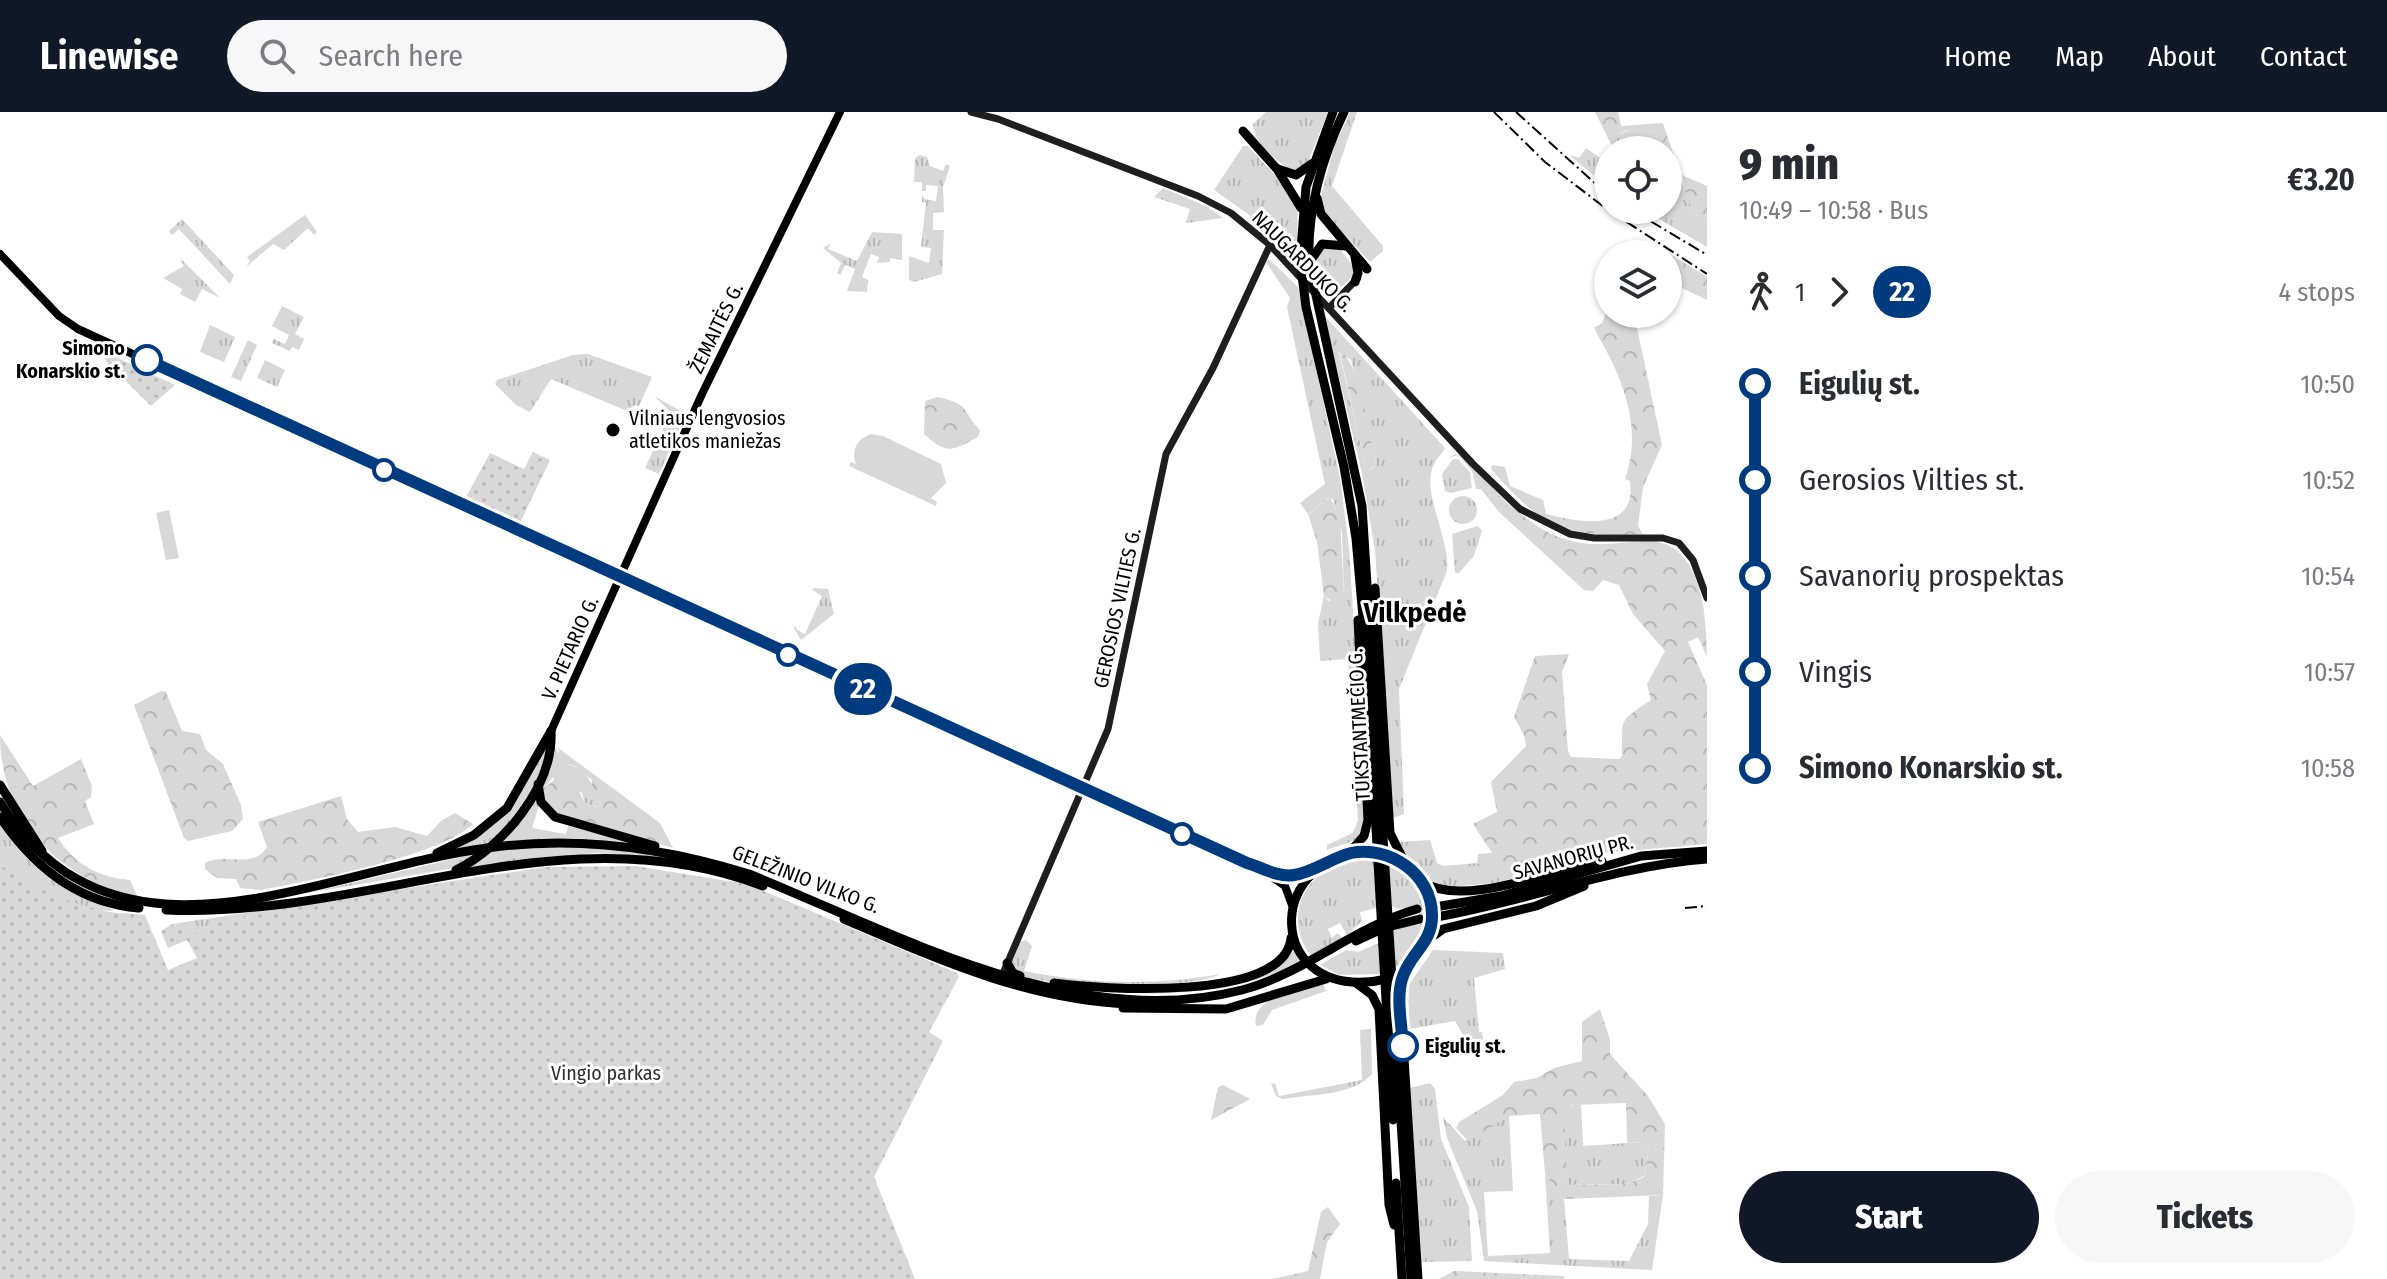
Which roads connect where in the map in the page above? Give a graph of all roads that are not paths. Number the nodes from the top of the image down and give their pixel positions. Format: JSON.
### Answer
{"nodes":[{"id":1,"x":838,"y":112,"type":"edge"},
{"id":2,"x":971,"y":112,"type":"edge"},
{"id":3,"x":989,"y":112,"type":"edge"},
{"id":4,"x":1333,"y":112,"type":"edge"},
{"id":5,"x":1344,"y":112,"type":"edge"},
{"id":6,"x":998,"y":119,"type":"junction"},
{"id":7,"x":1243,"y":131,"type":"dead end"},
{"id":8,"x":1313,"y":163,"type":"junction"},
{"id":9,"x":1277,"y":169,"type":"junction"},
{"id":10,"x":1316,"y":188,"type":"junction"},
{"id":11,"x":1302,"y":212,"type":"junction"},
{"id":12,"x":1270,"y":245,"type":"junction"},
{"id":13,"x":1351,"y":250,"type":"junction"},
{"id":14,"x":0,"y":254,"type":"edge"},
{"id":15,"x":1305,"y":262,"type":"junction"},
{"id":16,"x":1367,"y":269,"type":"joint"},
{"id":17,"x":1355,"y":282,"type":"junction"},
{"id":18,"x":1329,"y":308,"type":"junction"},
{"id":19,"x":1318,"y":336,"type":"junction"},
{"id":20,"x":1362,"y":506,"type":"junction"},
{"id":21,"x":1359,"y":577,"type":"junction"},
{"id":22,"x":618,"y":578,"type":"junction"},
{"id":23,"x":1707,"y":598,"type":"edge"},
{"id":24,"x":1369,"y":640,"type":"junction"},
{"id":25,"x":551,"y":731,"type":"junction"},
{"id":26,"x":538,"y":784,"type":"junction"},
{"id":27,"x":0,"y":785,"type":"edge"},
{"id":28,"x":1084,"y":789,"type":"junction"},
{"id":29,"x":0,"y":802,"type":"edge"},
{"id":30,"x":0,"y":817,"type":"edge"},
{"id":31,"x":1707,"y":851,"type":"edge"},
{"id":32,"x":1348,"y":854,"type":"junction"},
{"id":33,"x":1641,"y":856,"type":"junction"},
{"id":34,"x":1707,"y":859,"type":"edge"},
{"id":35,"x":420,"y":861,"type":"junction"},
{"id":36,"x":1328,"y":861,"type":"junction"},
{"id":37,"x":714,"y":863,"type":"junction"},
{"id":38,"x":1247,"y":863,"type":"junction"},
{"id":39,"x":1408,"y":867,"type":"junction"},
{"id":40,"x":1620,"y":871,"type":"junction"},
{"id":41,"x":444,"y":875,"type":"junction"},
{"id":42,"x":67,"y":876,"type":"junction"},
{"id":43,"x":1422,"y":882,"type":"junction"},
{"id":44,"x":1292,"y":905,"type":"junction"},
{"id":45,"x":1450,"y":910,"type":"junction"},
{"id":46,"x":1435,"y":912,"type":"dead end"},
{"id":47,"x":1419,"y":914,"type":"dead end"},
{"id":48,"x":1292,"y":930,"type":"junction"},
{"id":49,"x":1427,"y":941,"type":"junction"},
{"id":50,"x":1007,"y":963,"type":"junction"},
{"id":51,"x":1408,"y":965,"type":"junction"},
{"id":52,"x":1024,"y":977,"type":"junction"},
{"id":53,"x":1000,"y":978,"type":"junction"},
{"id":54,"x":1333,"y":979,"type":"junction"},
{"id":55,"x":1356,"y":983,"type":"junction"},
{"id":56,"x":1048,"y":987,"type":"junction"},
{"id":57,"x":1128,"y":991,"type":"junction"},
{"id":58,"x":1090,"y":998,"type":"junction"},
{"id":59,"x":1398,"y":1169,"type":"junction"},
{"id":60,"x":1410,"y":1176,"type":"junction"},
{"id":61,"x":1408,"y":1232,"type":"junction"},
{"id":62,"x":1409,"y":1251,"type":"junction"},
{"id":63,"x":1402,"y":1279,"type":"edge"},
{"id":64,"x":1411,"y":1279,"type":"edge"},
{"id":65,"x":1418,"y":1279,"type":"edge"}],
"edges":[{"from":1,"to":22,"type":"main road","name":"ŽEMAITĖS G."},
{"from":2,"to":6,"type":"main road","name":"NAUGARDUKO G."},
{"from":3,"to":6,"type":"main road","name":"NAUGARDUKO G."},
{"from":4,"to":8,"type":"highway","name":"TŪKSTANTMEČIO G."},
{"from":5,"to":10,"type":"highway","name":"TŪKSTANTMEČIO G."},
{"from":6,"to":12,"type":"main road","name":"NAUGARDUKO G."},
{"from":7,"to":9,"type":"highway"},
{"from":8,"to":9,"type":"highway"},
{"from":8,"to":11,"type":"highway","name":"TŪKSTANTMEČIO G."},
{"from":9,"to":11,"type":"highway"},
{"from":10,"to":13,"type":"highway"},
{"from":10,"to":15,"type":"highway","name":"TŪKSTANTMEČIO G."},
{"from":11,"to":15,"type":"highway","name":"TŪKSTANTMEČIO G."},
{"from":12,"to":18,"type":"main road","name":"NAUGARDUKO G."},
{"from":12,"to":28,"type":"main road","name":"GEROSIOS VILTIES G."},
{"from":13,"to":15,"type":"highway"},
{"from":13,"to":16,"type":"highway"},
{"from":13,"to":17,"type":"highway"},
{"from":14,"to":22,"type":"main road"},
{"from":15,"to":19,"type":"highway","name":"TŪKSTANTMEČIO G."},
{"from":16,"to":17,"type":"main road"},
{"from":17,"to":18,"type":"main road"},
{"from":18,"to":23,"type":"main road","name":"NAUGARDUKO G."},
{"from":19,"to":20,"type":"highway","name":"TŪKSTANTMEČIO G."},
{"from":19,"to":21,"type":"highway","name":"TŪKSTANTMEČIO G."},
{"from":20,"to":24,"type":"highway","name":"TŪKSTANTMEČIO G."},
{"from":20,"to":39,"type":"highway"},
{"from":21,"to":24,"type":"highway","name":"TŪKSTANTMEČIO G."},
{"from":21,"to":32,"type":"highway"},
{"from":22,"to":25,"type":"main road","name":"V. PIETARIO G."},
{"from":22,"to":28,"type":"main road"},
{"from":24,"to":59,"type":"highway","name":"TŪKSTANTMEČIO G."},
{"from":25,"to":26,"type":"highway"},
{"from":25,"to":35,"type":"highway"},
{"from":26,"to":37,"type":"highway"},
{"from":26,"to":41,"type":"highway"},
{"from":27,"to":42,"type":"highway"},
{"from":28,"to":38,"type":"main road"},
{"from":28,"to":50,"type":"main road","name":"GEROSIOS VILTIES G."},
{"from":29,"to":42,"type":"highway","name":"GELEŽINIO VILKO G."},
{"from":30,"to":41,"type":"highway","name":"GELEŽINIO VILKO G."},
{"from":31,"to":33,"type":"highway","name":"SAVANORIŲ PR."},
{"from":32,"to":36,"type":"highway"},
{"from":32,"to":39,"type":"highway"},
{"from":33,"to":43,"type":"highway"},
{"from":33,"to":45,"type":"highway","name":"SAVANORIŲ PR."},
{"from":34,"to":40,"type":"highway","name":"SAVANORIŲ PR."},
{"from":35,"to":37,"type":"highway","name":"GELEŽINIO VILKO G."},
{"from":35,"to":42,"type":"highway","name":"GELEŽINIO VILKO G."},
{"from":36,"to":38,"type":"main road"},
{"from":36,"to":44,"type":"highway"},
{"from":37,"to":53,"type":"highway","name":"GELEŽINIO VILKO G."},
{"from":38,"to":44,"type":"main road"},
{"from":39,"to":43,"type":"highway"},
{"from":40,"to":45,"type":"highway","name":"SAVANORIŲ PR."},
{"from":40,"to":49,"type":"highway"},
{"from":41,"to":53,"type":"highway","name":"GELEŽINIO VILKO G."},
{"from":43,"to":49,"type":"highway"},
{"from":44,"to":48,"type":"highway"},
{"from":45,"to":46,"type":"highway"},
{"from":47,"to":58,"type":"highway","name":"GELEŽINIO VILKO G."},
{"from":48,"to":54,"type":"highway"},
{"from":48,"to":57,"type":"highway"},
{"from":49,"to":51,"type":"highway"},
{"from":50,"to":52,"type":"highway"},
{"from":50,"to":53,"type":"main road","name":"GEROSIOS VILTIES G."},
{"from":51,"to":55,"type":"highway"},
{"from":51,"to":60,"type":"highway"},
{"from":52,"to":56,"type":"highway"},
{"from":52,"to":57,"type":"highway"},
{"from":53,"to":56,"type":"highway","name":"GELEŽINIO VILKO G."},
{"from":53,"to":58,"type":"highway","name":"GELEŽINIO VILKO G."},
{"from":54,"to":55,"type":"highway"},
{"from":54,"to":58,"type":"highway"},
{"from":55,"to":62,"type":"highway"},
{"from":56,"to":58,"type":"highway","name":"GELEŽINIO VILKO G."},
{"from":57,"to":58,"type":"highway"},
{"from":59,"to":61,"type":"highway","name":"TŪKSTANTMEČIO G."},
{"from":59,"to":62,"type":"highway","name":"TŪKSTANTMEČIO G."},
{"from":60,"to":61,"type":"highway"},
{"from":60,"to":62,"type":"highway"},
{"from":61,"to":62,"type":"highway","name":"TŪKSTANTMEČIO G."},
{"from":62,"to":63,"type":"highway"},
{"from":62,"to":64,"type":"highway"},
{"from":62,"to":65,"type":"highway"}]}
